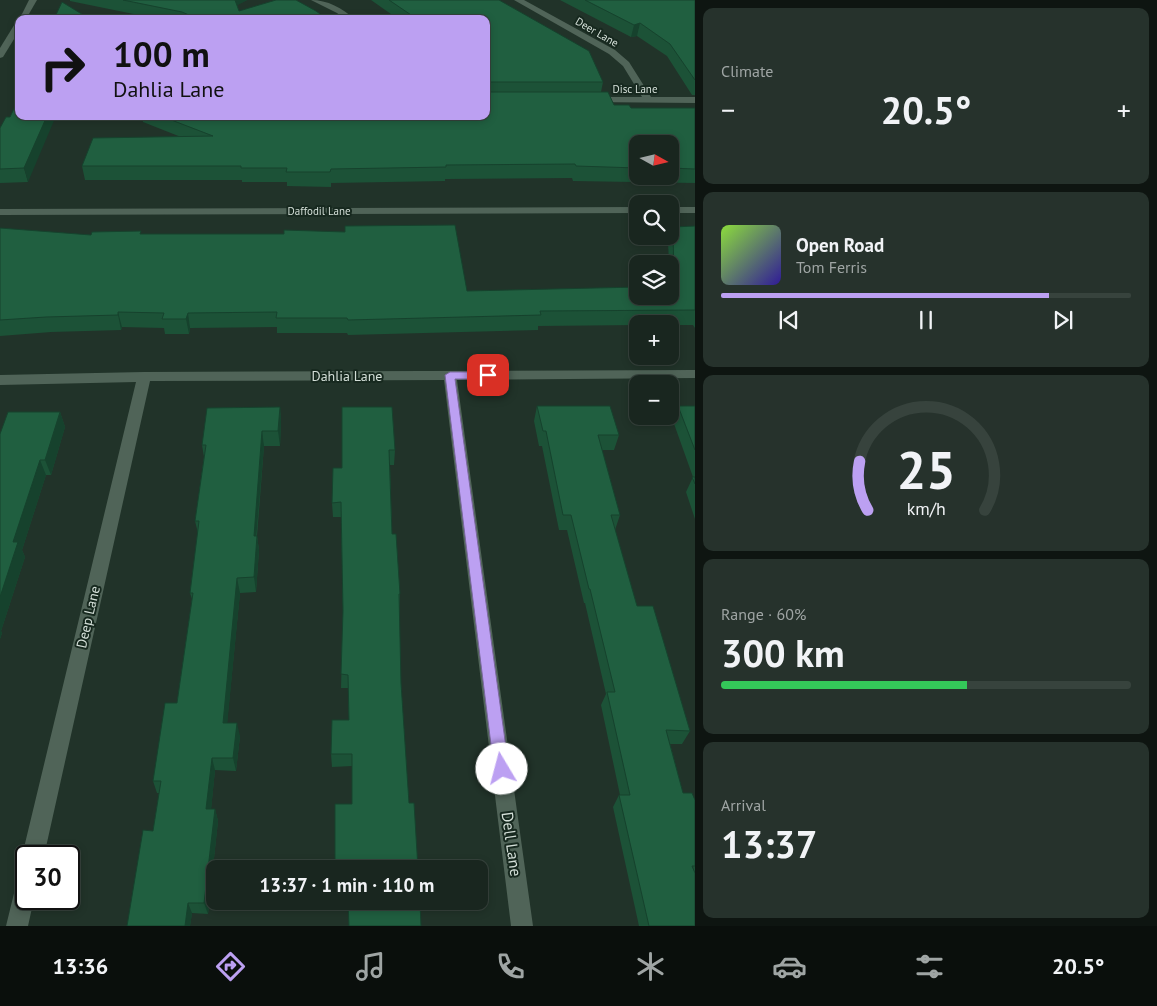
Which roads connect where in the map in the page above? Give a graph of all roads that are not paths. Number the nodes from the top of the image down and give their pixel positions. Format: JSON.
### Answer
{"nodes":[{"id":1,"x":33,"y":0,"type":"edge"},
{"id":2,"x":315,"y":0,"type":"edge"},
{"id":3,"x":518,"y":0,"type":"edge"},
{"id":4,"x":24,"y":15,"type":"edge"},
{"id":5,"x":344,"y":15,"type":"edge"},
{"id":6,"x":15,"y":32,"type":"edge"},
{"id":7,"x":0,"y":56,"type":"edge"},
{"id":8,"x":581,"y":100,"type":"edge"},
{"id":9,"x":648,"y":100,"type":"junction"},
{"id":10,"x":694,"y":100,"type":"edge"},
{"id":11,"x":629,"y":210,"type":"edge"},
{"id":12,"x":679,"y":210,"type":"edge"},
{"id":13,"x":694,"y":210,"type":"edge"},
{"id":14,"x":0,"y":212,"type":"edge"},
{"id":15,"x":694,"y":374,"type":"edge"},
{"id":16,"x":450,"y":375,"type":"junction"},
{"id":17,"x":144,"y":377,"type":"junction"},
{"id":18,"x":0,"y":380,"type":"edge"},
{"id":19,"x":36,"y":845,"type":"edge"},
{"id":20,"x":21,"y":910,"type":"edge"},
{"id":21,"x":17,"y":926,"type":"edge"},
{"id":22,"x":522,"y":926,"type":"edge"}],
"edges":[{"from":1,"to":4,"type":"street"},
{"from":2,"to":5,"type":"street"},
{"from":3,"to":9,"type":"street","name":"Deer Lane"},
{"from":6,"to":7,"type":"street"},
{"from":8,"to":9,"type":"street","name":"Disc Lane"},
{"from":9,"to":10,"type":"street","name":"Disc Lane"},
{"from":11,"to":14,"type":"street","name":"Daffodil Lane"},
{"from":12,"to":13,"type":"street"},
{"from":15,"to":16,"type":"street","name":"Dahlia Lane"},
{"from":16,"to":17,"type":"street","name":"Dahlia Lane"},
{"from":16,"to":22,"type":"street","name":"Dell Lane"},
{"from":17,"to":18,"type":"street","name":"Dahlia Lane"},
{"from":17,"to":19,"type":"street","name":"Deep Lane"},
{"from":20,"to":21,"type":"street"}]}
